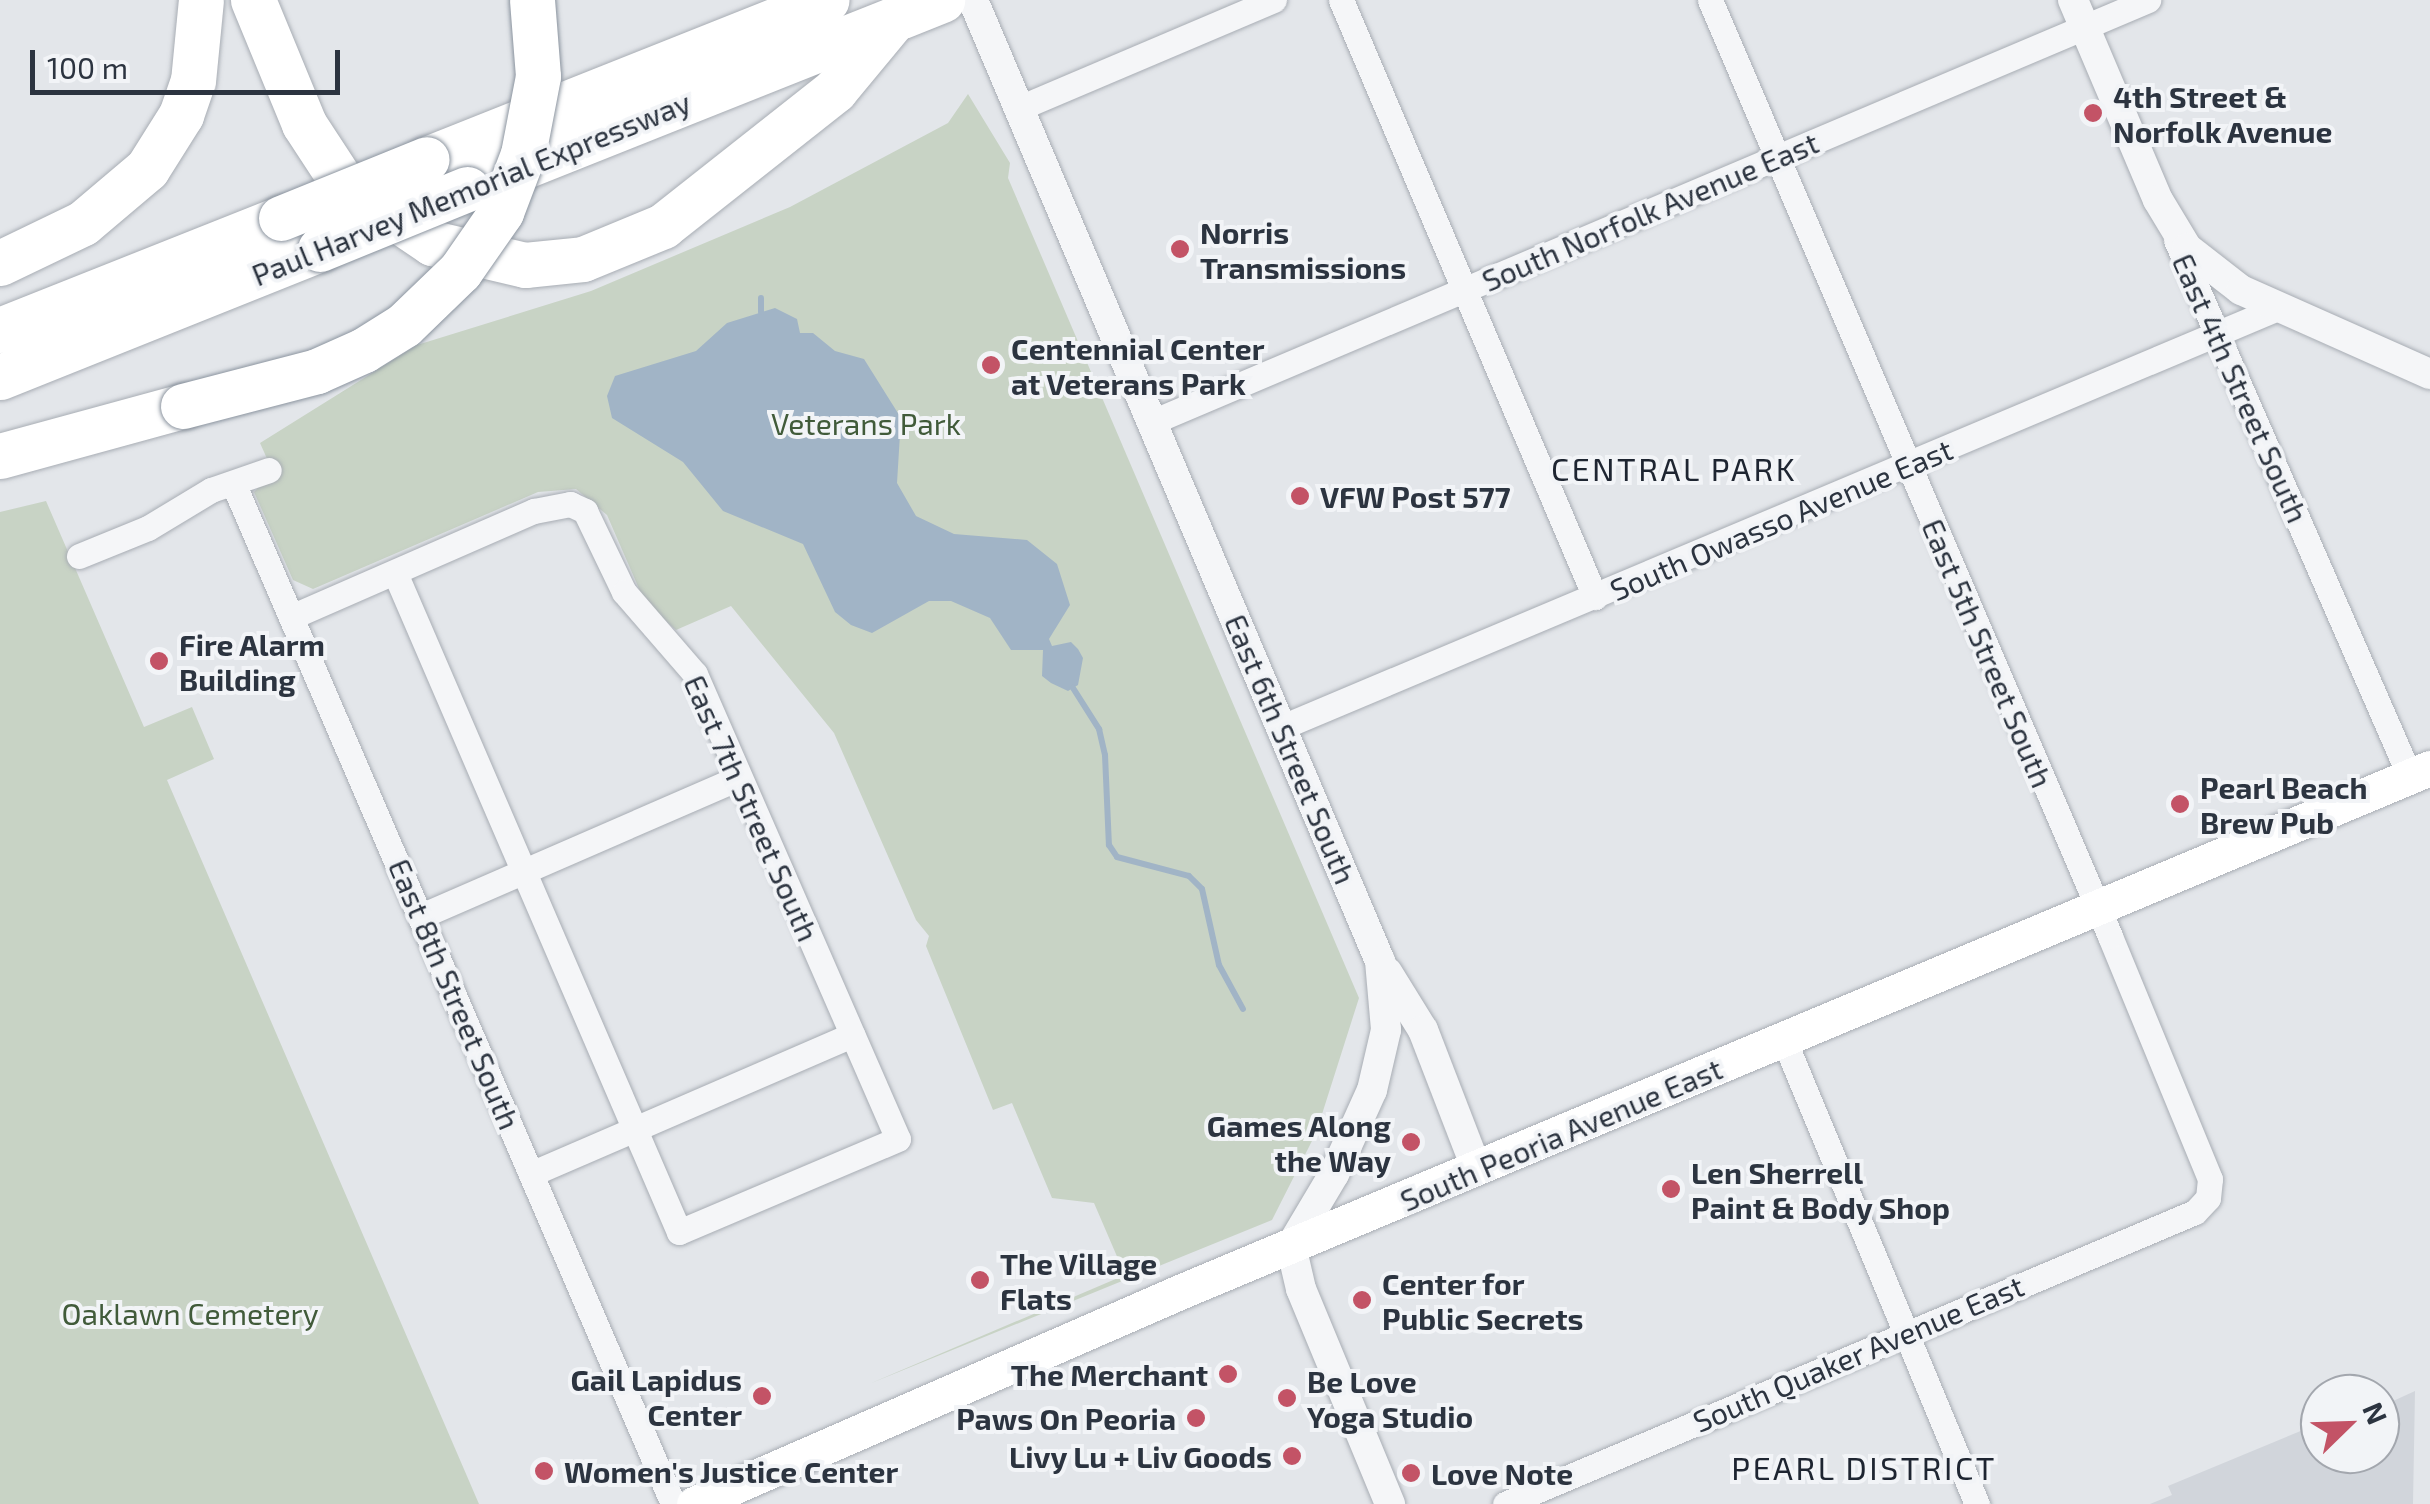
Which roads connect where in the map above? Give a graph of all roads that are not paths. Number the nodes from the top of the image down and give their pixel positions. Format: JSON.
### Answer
{"nodes":[{"id":1,"x":202,"y":0,"type":"edge"},
{"id":2,"x":253,"y":0,"type":"edge"},
{"id":3,"x":532,"y":0,"type":"edge"},
{"id":4,"x":826,"y":0,"type":"edge"},
{"id":5,"x":942,"y":0,"type":"edge"},
{"id":6,"x":974,"y":0,"type":"edge"},
{"id":7,"x":1274,"y":0,"type":"edge"},
{"id":8,"x":1341,"y":0,"type":"edge"},
{"id":9,"x":1710,"y":0,"type":"edge"},
{"id":10,"x":2148,"y":0,"type":"edge"},
{"id":11,"x":2078,"y":13,"type":"edge"},
{"id":12,"x":892,"y":20,"type":"junction"},
{"id":13,"x":1019,"y":108,"type":"junction"},
{"id":14,"x":1777,"y":158,"type":"junction"},
{"id":15,"x":2158,"y":200,"type":"junction"},
{"id":16,"x":0,"y":263,"type":"edge"},
{"id":17,"x":1465,"y":289,"type":"junction"},
{"id":18,"x":2278,"y":308,"type":"junction"},
{"id":19,"x":0,"y":330,"type":"edge"},
{"id":20,"x":2219,"y":334,"type":"junction"},
{"id":21,"x":2430,"y":374,"type":"edge"},
{"id":22,"x":0,"y":377,"type":"edge"},
{"id":23,"x":1152,"y":422,"type":"junction"},
{"id":24,"x":0,"y":456,"type":"edge"},
{"id":25,"x":1908,"y":466,"type":"junction"},
{"id":26,"x":269,"y":470,"type":"dead end"},
{"id":27,"x":234,"y":485,"type":"junction"},
{"id":28,"x":79,"y":556,"type":"dead end"},
{"id":29,"x":395,"y":573,"type":"junction"},
{"id":30,"x":1595,"y":597,"type":"junction"},
{"id":31,"x":292,"y":617,"type":"junction"},
{"id":32,"x":1282,"y":728,"type":"junction"},
{"id":33,"x":2420,"y":772,"type":"edge"},
{"id":34,"x":738,"y":778,"type":"junction"},
{"id":35,"x":524,"y":872,"type":"junction"},
{"id":36,"x":2096,"y":907,"type":"junction"},
{"id":37,"x":422,"y":916,"type":"junction"},
{"id":38,"x":1380,"y":961,"type":"junction"},
{"id":39,"x":852,"y":1035,"type":"junction"},
{"id":40,"x":1784,"y":1040,"type":"junction"},
{"id":41,"x":634,"y":1129,"type":"junction"},
{"id":42,"x":1477,"y":1170,"type":"junction"},
{"id":43,"x":533,"y":1173,"type":"junction"},
{"id":44,"x":2208,"y":1198,"type":"joint"},
{"id":45,"x":1291,"y":1246,"type":"junction"},
{"id":46,"x":1907,"y":1332,"type":"junction"},
{"id":47,"x":673,"y":1504,"type":"edge"},
{"id":48,"x":694,"y":1504,"type":"edge"},
{"id":49,"x":1390,"y":1504,"type":"edge"},
{"id":50,"x":1505,"y":1504,"type":"edge"},
{"id":51,"x":1977,"y":1504,"type":"edge"}],
"edges":[{"from":1,"to":16,"type":"highway"},
{"from":2,"to":12,"type":"highway"},
{"from":3,"to":24,"type":"highway","bridge":true},
{"from":4,"to":19,"type":"highway","name":"Paul Harvey Memorial Expressway","bridge":true},
{"from":5,"to":12,"type":"highway","name":"Paul Harvey Memorial Expressway"},
{"from":6,"to":13,"type":"street","name":"East 6th Street South"},
{"from":7,"to":13,"type":"street"},
{"from":8,"to":17,"type":"street"},
{"from":9,"to":14,"type":"street","name":"East 5th Street South"},
{"from":10,"to":11,"type":"street","name":"South Norfolk Avenue East"},
{"from":11,"to":14,"type":"street","name":"South Norfolk Avenue East"},
{"from":11,"to":15,"type":"street","name":"East 4th Street South"},
{"from":12,"to":22,"type":"highway","name":"Paul Harvey Memorial Expressway","bridge":true},
{"from":13,"to":23,"type":"street","name":"East 6th Street South"},
{"from":14,"to":17,"type":"street","name":"South Norfolk Avenue East"},
{"from":14,"to":25,"type":"street","name":"East 5th Street South"},
{"from":15,"to":18,"type":"street"},
{"from":15,"to":20,"type":"street","name":"East 4th Street South"},
{"from":17,"to":23,"type":"street","name":"South Norfolk Avenue East"},
{"from":17,"to":30,"type":"street"},
{"from":18,"to":20,"type":"street","name":"South Owasso Avenue East"},
{"from":18,"to":21,"type":"street"},
{"from":20,"to":25,"type":"street","name":"South Owasso Avenue East"},
{"from":20,"to":33,"type":"street","name":"East 4th Street South"},
{"from":23,"to":32,"type":"street","name":"East 6th Street South"},
{"from":25,"to":30,"type":"street","name":"South Owasso Avenue East"},
{"from":25,"to":36,"type":"street","name":"East 5th Street South"},
{"from":26,"to":27,"type":"street"},
{"from":27,"to":28,"type":"street"},
{"from":27,"to":31,"type":"street","name":"East 8th Street South"},
{"from":29,"to":31,"type":"street"},
{"from":29,"to":34,"type":"street","name":"East 7th Street South"},
{"from":29,"to":35,"type":"street"},
{"from":30,"to":32,"type":"street","name":"South Owasso Avenue East"},
{"from":31,"to":37,"type":"street","name":"East 8th Street South"},
{"from":32,"to":38,"type":"street","name":"East 6th Street South"},
{"from":33,"to":36,"type":"main road","name":"South Peoria Avenue East"},
{"from":34,"to":35,"type":"street"},
{"from":34,"to":39,"type":"street","name":"East 7th Street South"},
{"from":35,"to":37,"type":"street"},
{"from":35,"to":41,"type":"street"},
{"from":36,"to":40,"type":"main road","name":"South Peoria Avenue East"},
{"from":36,"to":44,"type":"street","name":"East 5th Street South"},
{"from":37,"to":43,"type":"street","name":"East 8th Street South"},
{"from":38,"to":42,"type":"street"},
{"from":38,"to":45,"type":"street","name":"East 6th Street South"},
{"from":39,"to":41,"type":"street"},
{"from":39,"to":41,"type":"street","name":"East 7th Street South"},
{"from":40,"to":42,"type":"main road","name":"South Peoria Avenue East"},
{"from":40,"to":46,"type":"street"},
{"from":41,"to":43,"type":"street"},
{"from":42,"to":45,"type":"main road","name":"South Peoria Avenue East"},
{"from":43,"to":47,"type":"street","name":"East 8th Street South"},
{"from":44,"to":46,"type":"street","name":"South Quaker Avenue East"},
{"from":45,"to":48,"type":"main road","name":"South Peoria Avenue East"},
{"from":45,"to":49,"type":"street"},
{"from":46,"to":50,"type":"street","name":"South Quaker Avenue East"},
{"from":46,"to":51,"type":"street"}]}
